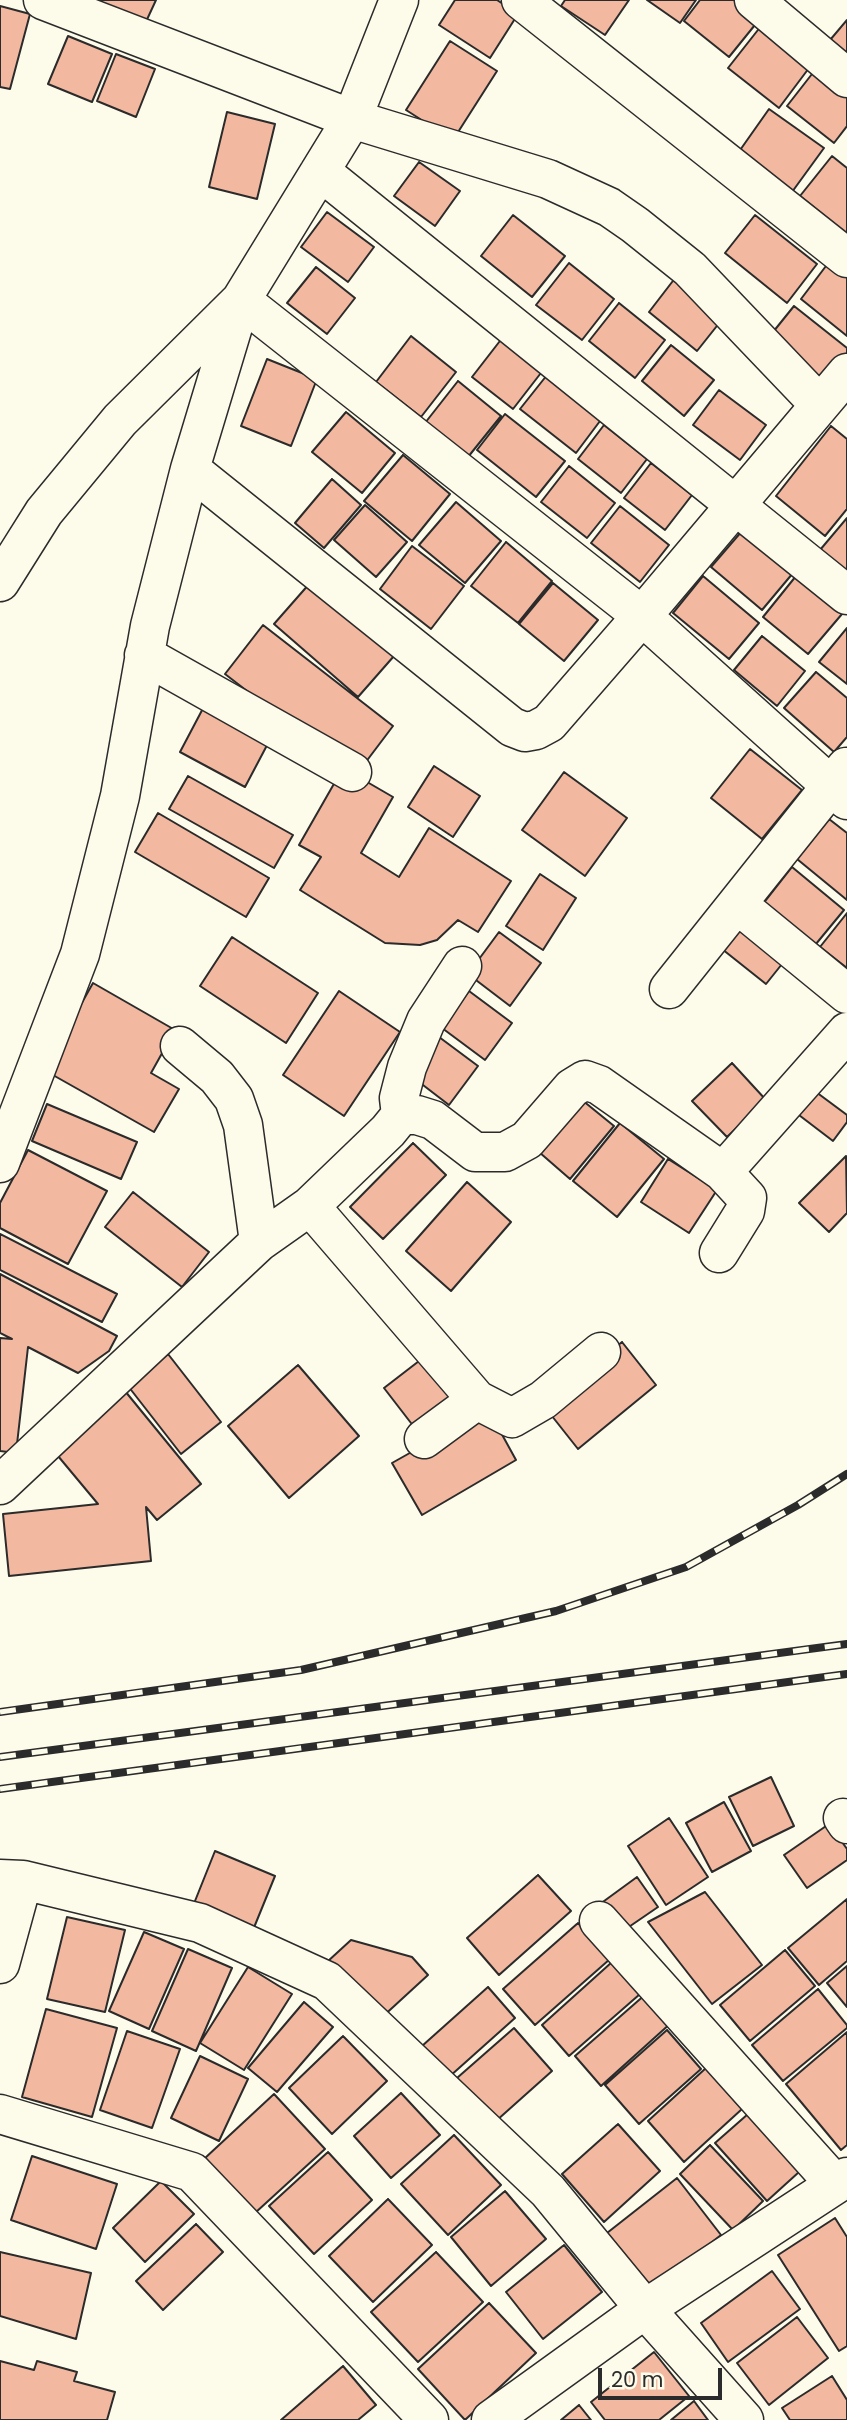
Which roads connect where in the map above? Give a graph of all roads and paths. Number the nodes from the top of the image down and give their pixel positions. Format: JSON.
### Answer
{"nodes":[{"id":1,"x":399,"y":0,"type":"edge"},
{"id":2,"x":522,"y":0,"type":"edge"},
{"id":3,"x":754,"y":0,"type":"edge"},
{"id":4,"x":50,"y":1,"type":"edge"},
{"id":5,"x":847,"y":78,"type":"edge"},
{"id":6,"x":352,"y":118,"type":"junction"},
{"id":7,"x":320,"y":171,"type":"junction"},
{"id":8,"x":847,"y":258,"type":"edge"},
{"id":9,"x":241,"y":300,"type":"junction"},
{"id":10,"x":847,"y":373,"type":"edge"},
{"id":11,"x":819,"y":404,"type":"junction"},
{"id":12,"x":190,"y":469,"type":"junction"},
{"id":13,"x":736,"y":505,"type":"junction"},
{"id":14,"x":0,"y":582,"type":"edge"},
{"id":15,"x":847,"y":595,"type":"edge"},
{"id":16,"x":642,"y":616,"type":"junction"},
{"id":17,"x":144,"y":655,"type":"junction"},
{"id":18,"x":352,"y":772,"type":"dead end"},
{"id":19,"x":842,"y":783,"type":"edge"},
{"id":20,"x":737,"y":904,"type":"junction"},
{"id":21,"x":462,"y":966,"type":"dead end"},
{"id":22,"x":669,"y":989,"type":"dead end"},
{"id":23,"x":847,"y":994,"type":"edge"},
{"id":24,"x":847,"y":1032,"type":"edge"},
{"id":25,"x":180,"y":1046,"type":"dead end"},
{"id":26,"x":401,"y":1115,"type":"junction"},
{"id":27,"x":0,"y":1163,"type":"edge"},
{"id":28,"x":723,"y":1171,"type":"junction"},
{"id":29,"x":310,"y":1206,"type":"junction"},
{"id":30,"x":259,"y":1242,"type":"junction"},
{"id":31,"x":719,"y":1253,"type":"dead end"},
{"id":32,"x":601,"y":1352,"type":"dead end"},
{"id":33,"x":477,"y":1400,"type":"junction"},
{"id":34,"x":424,"y":1439,"type":"dead end"},
{"id":35,"x":0,"y":1485,"type":"edge"},
{"id":36,"x":12,"y":1880,"type":"edge"},
{"id":37,"x":599,"y":1920,"type":"dead end"},
{"id":38,"x":0,"y":1964,"type":"edge"},
{"id":39,"x":0,"y":2114,"type":"edge"},
{"id":40,"x":841,"y":2180,"type":"edge"},
{"id":41,"x":645,"y":2309,"type":"junction"},
{"id":42,"x":429,"y":2420,"type":"edge"},
{"id":43,"x":491,"y":2420,"type":"edge"},
{"id":44,"x":744,"y":2420,"type":"edge"}],
"edges":[{"from":1,"to":6,"type":"street"},
{"from":2,"to":8,"type":"street"},
{"from":3,"to":5,"type":"street"},
{"from":4,"to":6,"type":"street"},
{"from":6,"to":7,"type":"street"},
{"from":6,"to":11,"type":"street"},
{"from":7,"to":9,"type":"street"},
{"from":7,"to":13,"type":"street"},
{"from":9,"to":12,"type":"street"},
{"from":9,"to":14,"type":"street"},
{"from":9,"to":16,"type":"street"},
{"from":10,"to":11,"type":"street"},
{"from":11,"to":13,"type":"street"},
{"from":12,"to":16,"type":"street"},
{"from":12,"to":17,"type":"street"},
{"from":13,"to":15,"type":"street"},
{"from":13,"to":16,"type":"street"},
{"from":16,"to":19,"type":"street"},
{"from":17,"to":18,"type":"street"},
{"from":17,"to":27,"type":"street"},
{"from":19,"to":20,"type":"street"},
{"from":20,"to":22,"type":"street"},
{"from":20,"to":23,"type":"street"},
{"from":21,"to":26,"type":"street"},
{"from":24,"to":28,"type":"street"},
{"from":25,"to":30,"type":"street"},
{"from":26,"to":28,"type":"street"},
{"from":26,"to":29,"type":"street"},
{"from":28,"to":31,"type":"street"},
{"from":29,"to":30,"type":"street"},
{"from":29,"to":33,"type":"street"},
{"from":30,"to":35,"type":"street"},
{"from":32,"to":33,"type":"street"},
{"from":33,"to":34,"type":"street"},
{"from":36,"to":38,"type":"street"},
{"from":36,"to":41,"type":"street"},
{"from":37,"to":40,"type":"street"},
{"from":39,"to":42,"type":"street"},
{"from":40,"to":41,"type":"street"},
{"from":41,"to":43,"type":"street"},
{"from":41,"to":44,"type":"street"}]}
